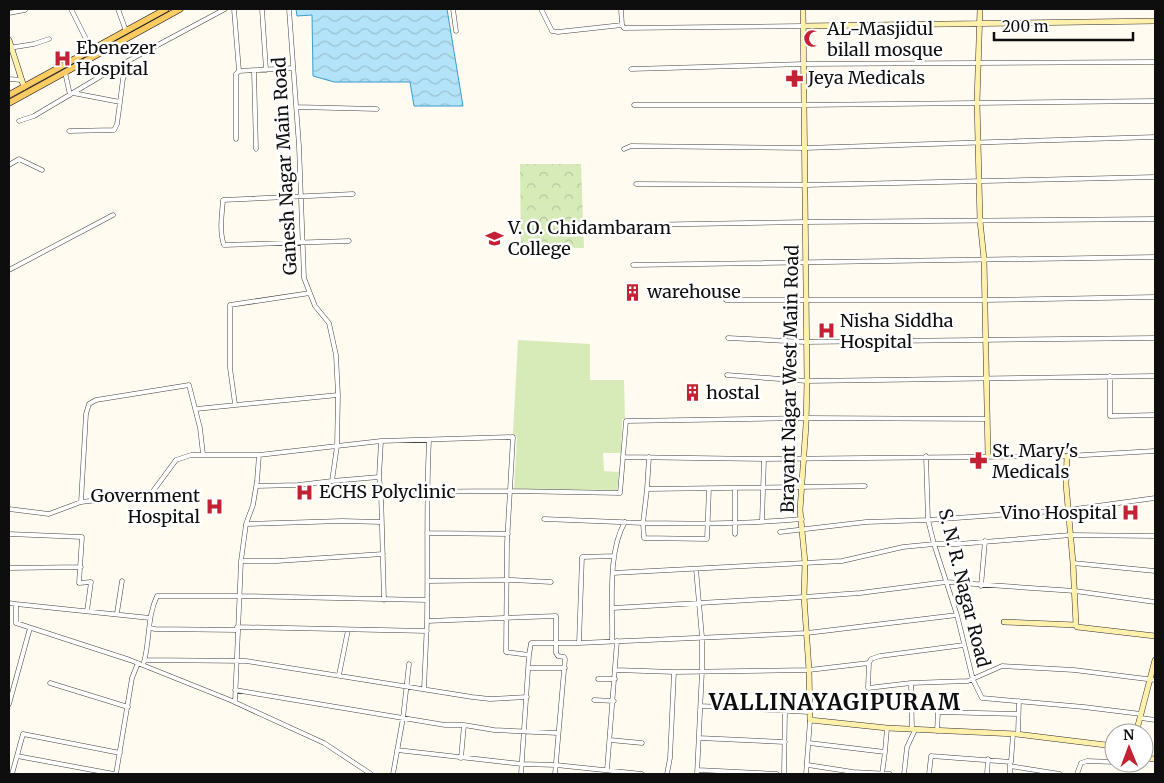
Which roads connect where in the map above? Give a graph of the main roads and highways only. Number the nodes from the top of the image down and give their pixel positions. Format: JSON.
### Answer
{"nodes":[{"id":1,"x":166,"y":9,"type":"edge"},
{"id":2,"x":180,"y":9,"type":"edge"},
{"id":3,"x":93,"y":53,"type":"junction"},
{"id":4,"x":9,"y":95,"type":"edge"},
{"id":5,"x":9,"y":102,"type":"edge"}],
"edges":[{"from":1,"to":3,"type":"main road"},
{"from":2,"to":3,"type":"main road"},
{"from":3,"to":4,"type":"main road"},
{"from":3,"to":5,"type":"main road"}]}
